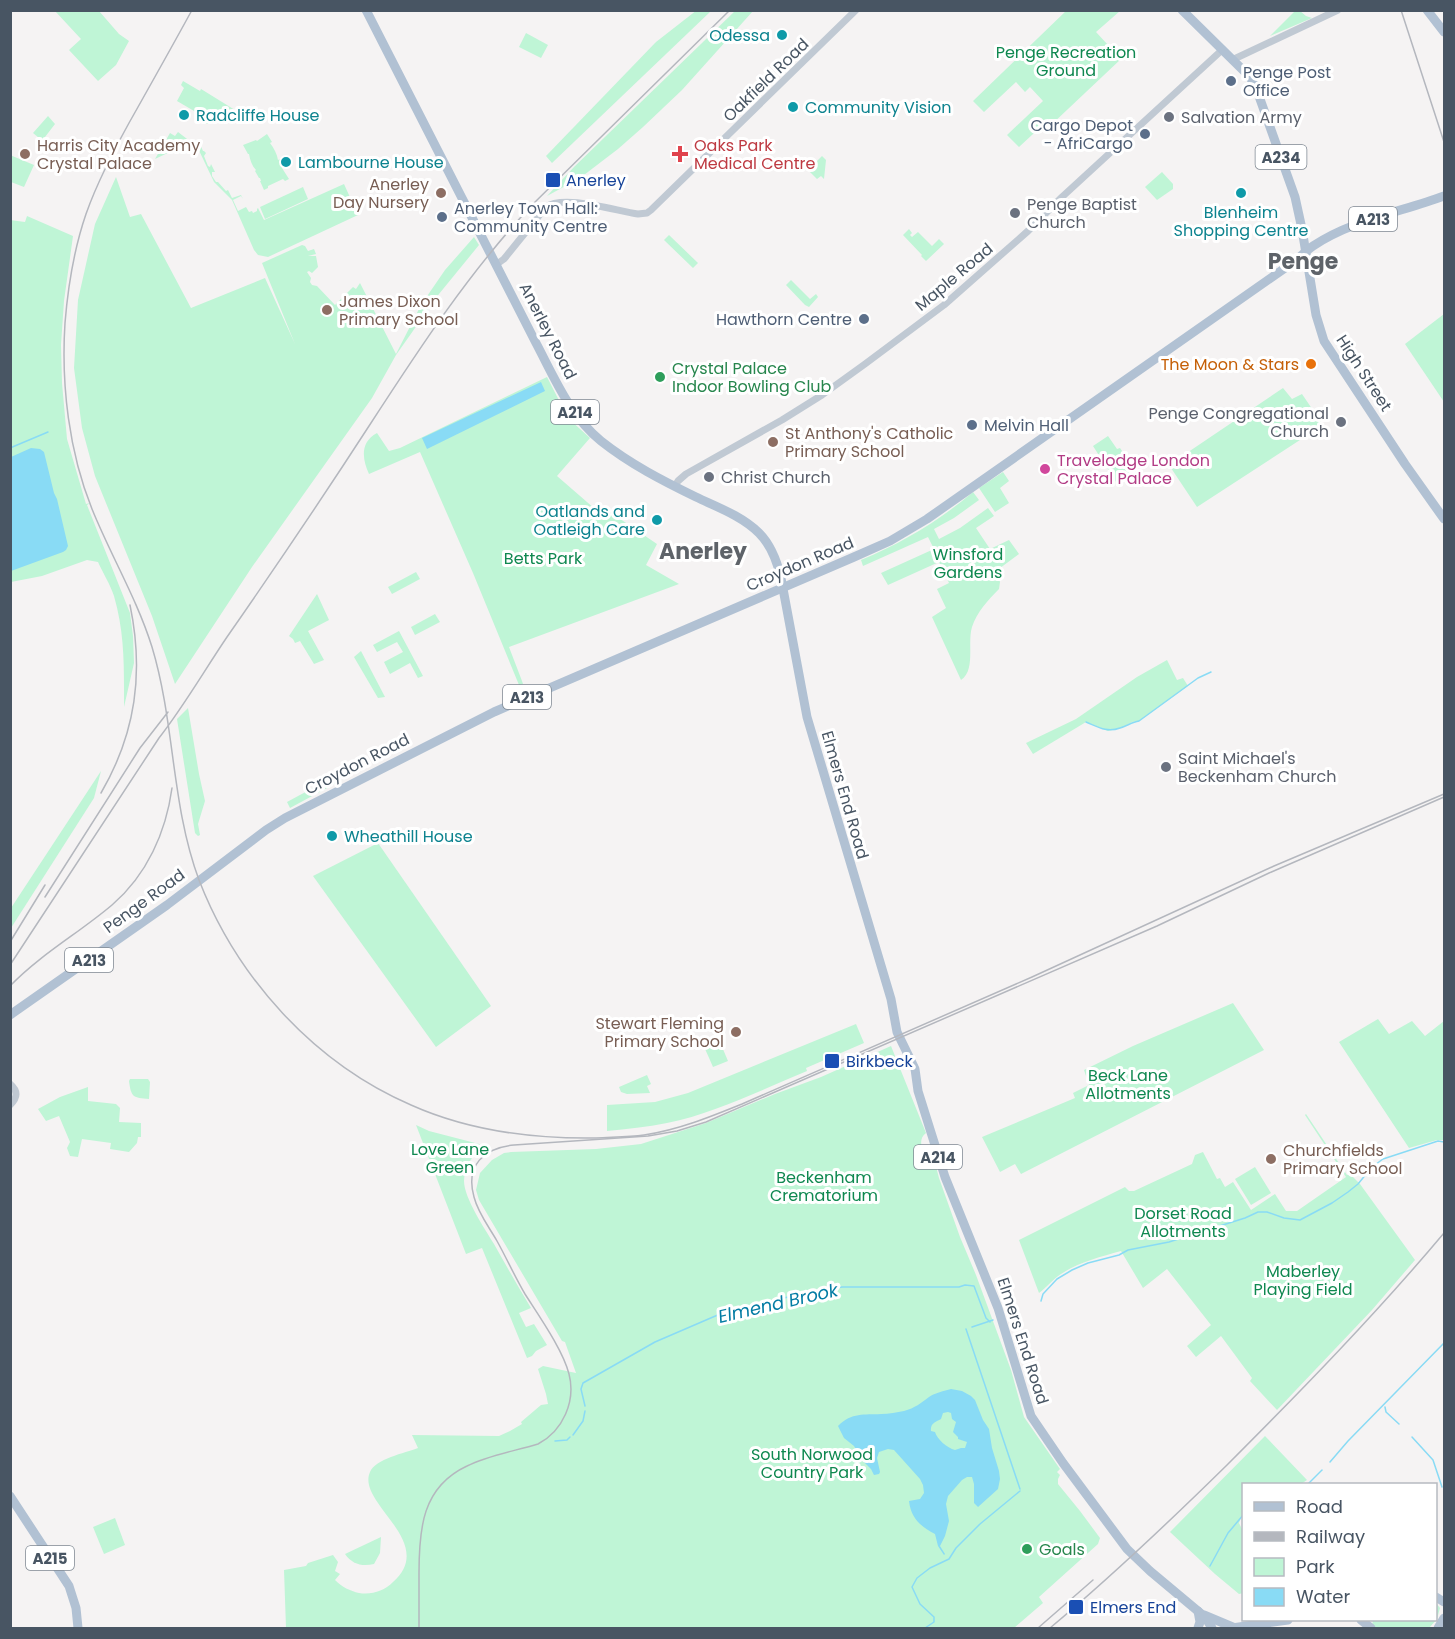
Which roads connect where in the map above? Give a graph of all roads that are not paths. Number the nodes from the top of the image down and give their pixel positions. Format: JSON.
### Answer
{"nodes":[{"id":1,"x":366,"y":10,"type":"edge"},
{"id":2,"x":856,"y":10,"type":"edge"},
{"id":3,"x":1182,"y":10,"type":"edge"},
{"id":4,"x":1338,"y":10,"type":"edge"},
{"id":5,"x":1427,"y":10,"type":"edge"},
{"id":6,"x":1444,"y":32,"type":"edge"},
{"id":7,"x":1222,"y":50,"type":"junction"},
{"id":8,"x":1232,"y":60,"type":"junction"},
{"id":9,"x":1444,"y":196,"type":"edge"},
{"id":10,"x":1305,"y":252,"type":"junction"},
{"id":11,"x":495,"y":262,"type":"junction"},
{"id":12,"x":675,"y":486,"type":"junction"},
{"id":13,"x":1441,"y":506,"type":"edge"},
{"id":14,"x":1444,"y":519,"type":"edge"},
{"id":15,"x":783,"y":588,"type":"junction"},
{"id":16,"x":266,"y":830,"type":"joint"},
{"id":17,"x":10,"y":1015,"type":"edge"},
{"id":18,"x":10,"y":1084,"type":"edge"},
{"id":19,"x":10,"y":1104,"type":"edge"},
{"id":20,"x":10,"y":1496,"type":"edge"},
{"id":21,"x":1198,"y":1611,"type":"junction"},
{"id":22,"x":1444,"y":1618,"type":"edge"},
{"id":23,"x":1281,"y":1621,"type":"edge"},
{"id":24,"x":1444,"y":1623,"type":"edge"},
{"id":25,"x":1233,"y":1628,"type":"edge"},
{"id":26,"x":1438,"y":1628,"type":"edge"},
{"id":27,"x":78,"y":1629,"type":"edge"},
{"id":28,"x":1198,"y":1629,"type":"edge"},
{"id":29,"x":1212,"y":1629,"type":"edge"}],
"edges":[{"from":1,"to":11,"type":"main road","name":"Anerley Road","number":"A214"},
{"from":2,"to":11,"type":"street","name":"Oakfield Road"},
{"from":3,"to":7,"type":"main road","name":"High Street","number":"A234"},
{"from":4,"to":8,"type":"street"},
{"from":5,"to":6,"type":"main road"},
{"from":7,"to":8,"type":"main road","name":"High Street","number":"A234"},
{"from":7,"to":12,"type":"street","name":"Maple Road"},
{"from":8,"to":10,"type":"main road","name":"High Street","number":"A234"},
{"from":9,"to":10,"type":"main road","number":"A213"},
{"from":10,"to":13,"type":"main road","name":"High Street","number":"A234"},
{"from":10,"to":15,"type":"main road","name":"Croydon Road","number":"A213"},
{"from":11,"to":12,"type":"main road","name":"Anerley Road","number":"A214"},
{"from":12,"to":15,"type":"main road","name":"Anerley Road","number":"A214"},
{"from":13,"to":14,"type":"main road","name":"High Street","number":"A234"},
{"from":15,"to":16,"type":"main road","name":"Croydon Road","number":"A213"},
{"from":15,"to":21,"type":"main road","name":"Elmers End Road","number":"A214"},
{"from":16,"to":17,"type":"main road","name":"Penge Road","number":"A213"},
{"from":18,"to":19,"type":"street"},
{"from":20,"to":27,"type":"main road","number":"A215"},
{"from":21,"to":25,"type":"main road"},
{"from":21,"to":28,"type":"main road"},
{"from":21,"to":29,"type":"main road","name":"Elmers End Road","number":"A214"},
{"from":22,"to":26,"type":"main road"},
{"from":23,"to":25,"type":"main road"},
{"from":24,"to":26,"type":"main road"}]}
